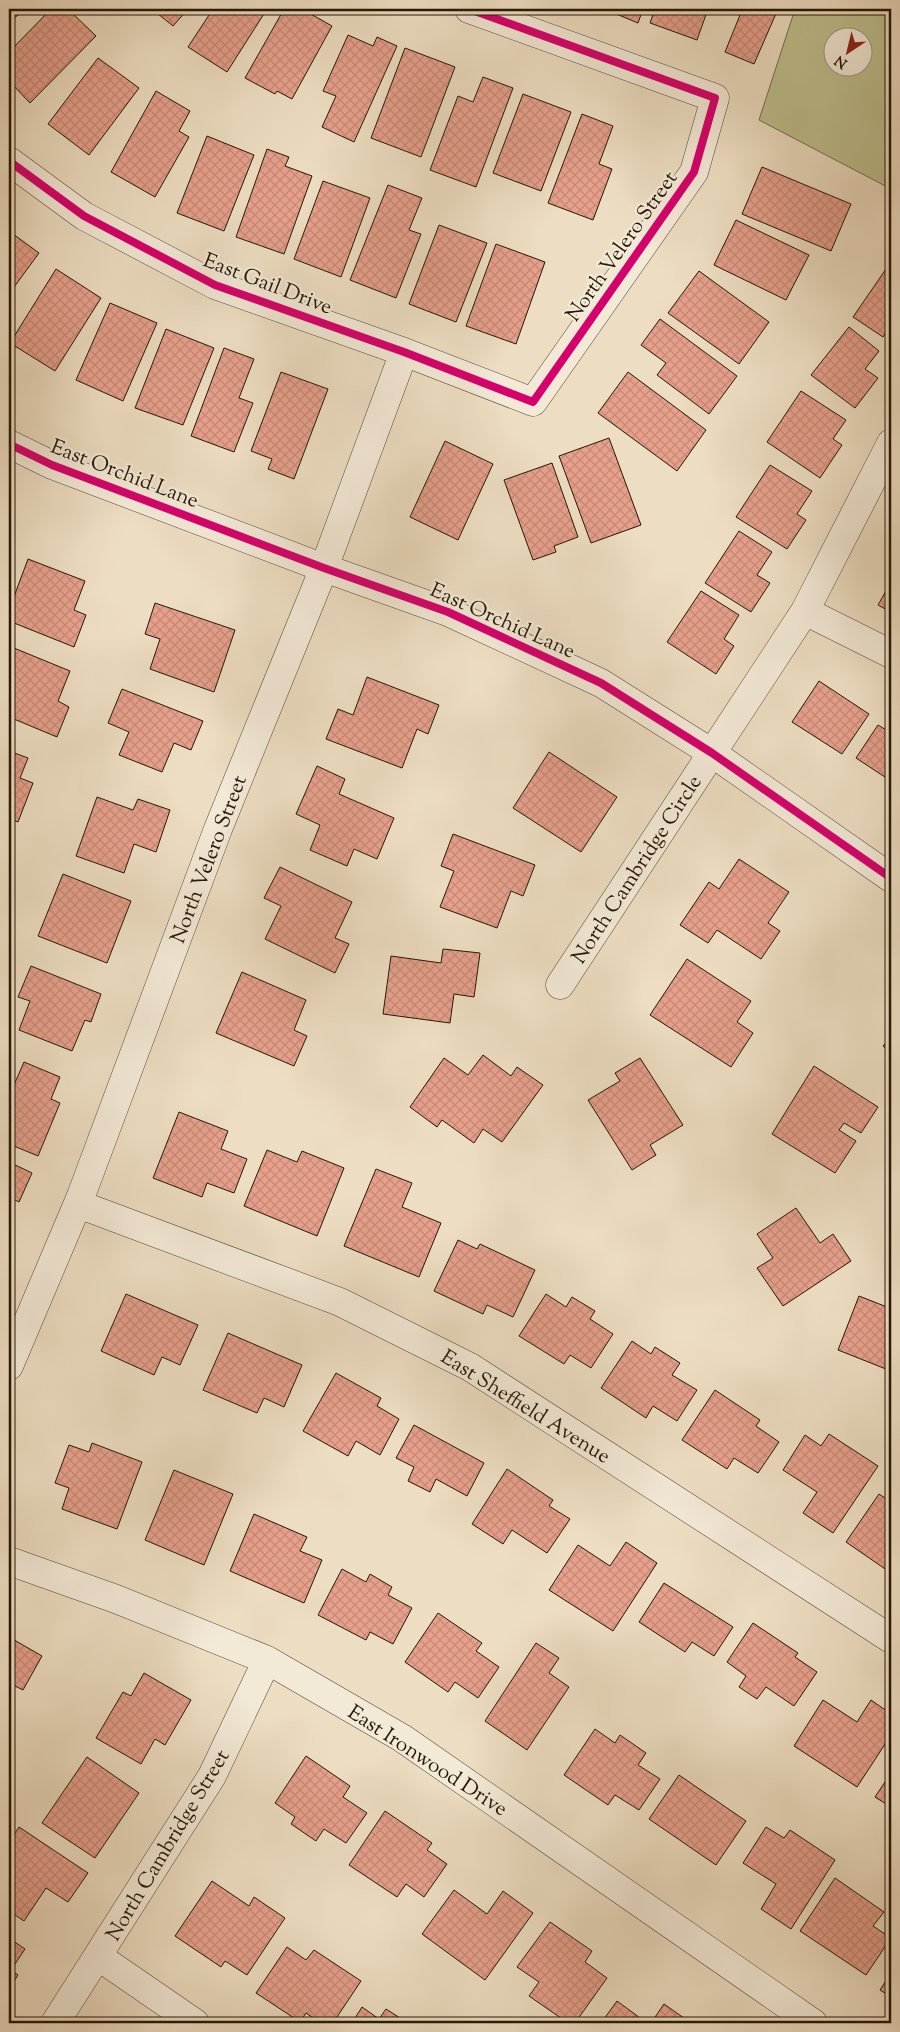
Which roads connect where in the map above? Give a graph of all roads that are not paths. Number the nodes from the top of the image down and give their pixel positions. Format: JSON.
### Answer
{"nodes":[{"id":1,"x":469,"y":9,"type":"edge"},
{"id":2,"x":9,"y":161,"type":"edge"},
{"id":3,"x":404,"y":352,"type":"junction"},
{"id":4,"x":533,"y":402,"type":"joint"},
{"id":5,"x":891,"y":443,"type":"edge"},
{"id":6,"x":9,"y":444,"type":"edge"},
{"id":7,"x":324,"y":568,"type":"junction"},
{"id":8,"x":805,"y":611,"type":"junction"},
{"id":9,"x":891,"y":654,"type":"edge"},
{"id":10,"x":712,"y":752,"type":"junction"},
{"id":11,"x":891,"y":878,"type":"edge"},
{"id":12,"x":560,"y":985,"type":"dead end"},
{"id":13,"x":78,"y":1204,"type":"junction"},
{"id":14,"x":9,"y":1366,"type":"edge"},
{"id":15,"x":9,"y":1561,"type":"edge"},
{"id":16,"x":891,"y":1639,"type":"edge"},
{"id":17,"x":267,"y":1660,"type":"junction"},
{"id":18,"x":99,"y":1957,"type":"junction"},
{"id":19,"x":55,"y":2023,"type":"edge"},
{"id":20,"x":195,"y":2023,"type":"edge"},
{"id":21,"x":813,"y":2023,"type":"edge"}],
"edges":[{"from":1,"to":4,"type":"street","name":"North Velero Street"},
{"from":2,"to":3,"type":"street","name":"East Gail Drive"},
{"from":3,"to":4,"type":"street","name":"East Gail Drive"},
{"from":3,"to":7,"type":"street","name":"North Velero Street"},
{"from":5,"to":8,"type":"street"},
{"from":6,"to":7,"type":"street","name":"East Orchid Lane"},
{"from":7,"to":10,"type":"street","name":"East Orchid Lane"},
{"from":7,"to":13,"type":"street","name":"North Velero Street"},
{"from":8,"to":9,"type":"street"},
{"from":8,"to":10,"type":"street"},
{"from":10,"to":11,"type":"street","name":"East Orchid Lane"},
{"from":10,"to":12,"type":"street","name":"North Cambridge Circle"},
{"from":13,"to":14,"type":"street","name":"North Velero Street"},
{"from":13,"to":16,"type":"street","name":"East Sheffield Avenue"},
{"from":15,"to":17,"type":"street","name":"East Ironwood Drive"},
{"from":17,"to":18,"type":"street","name":"North Cambridge Street"},
{"from":17,"to":21,"type":"street","name":"East Ironwood Drive"},
{"from":18,"to":19,"type":"street","name":"North Cambridge Street"},
{"from":18,"to":20,"type":"street"}]}
